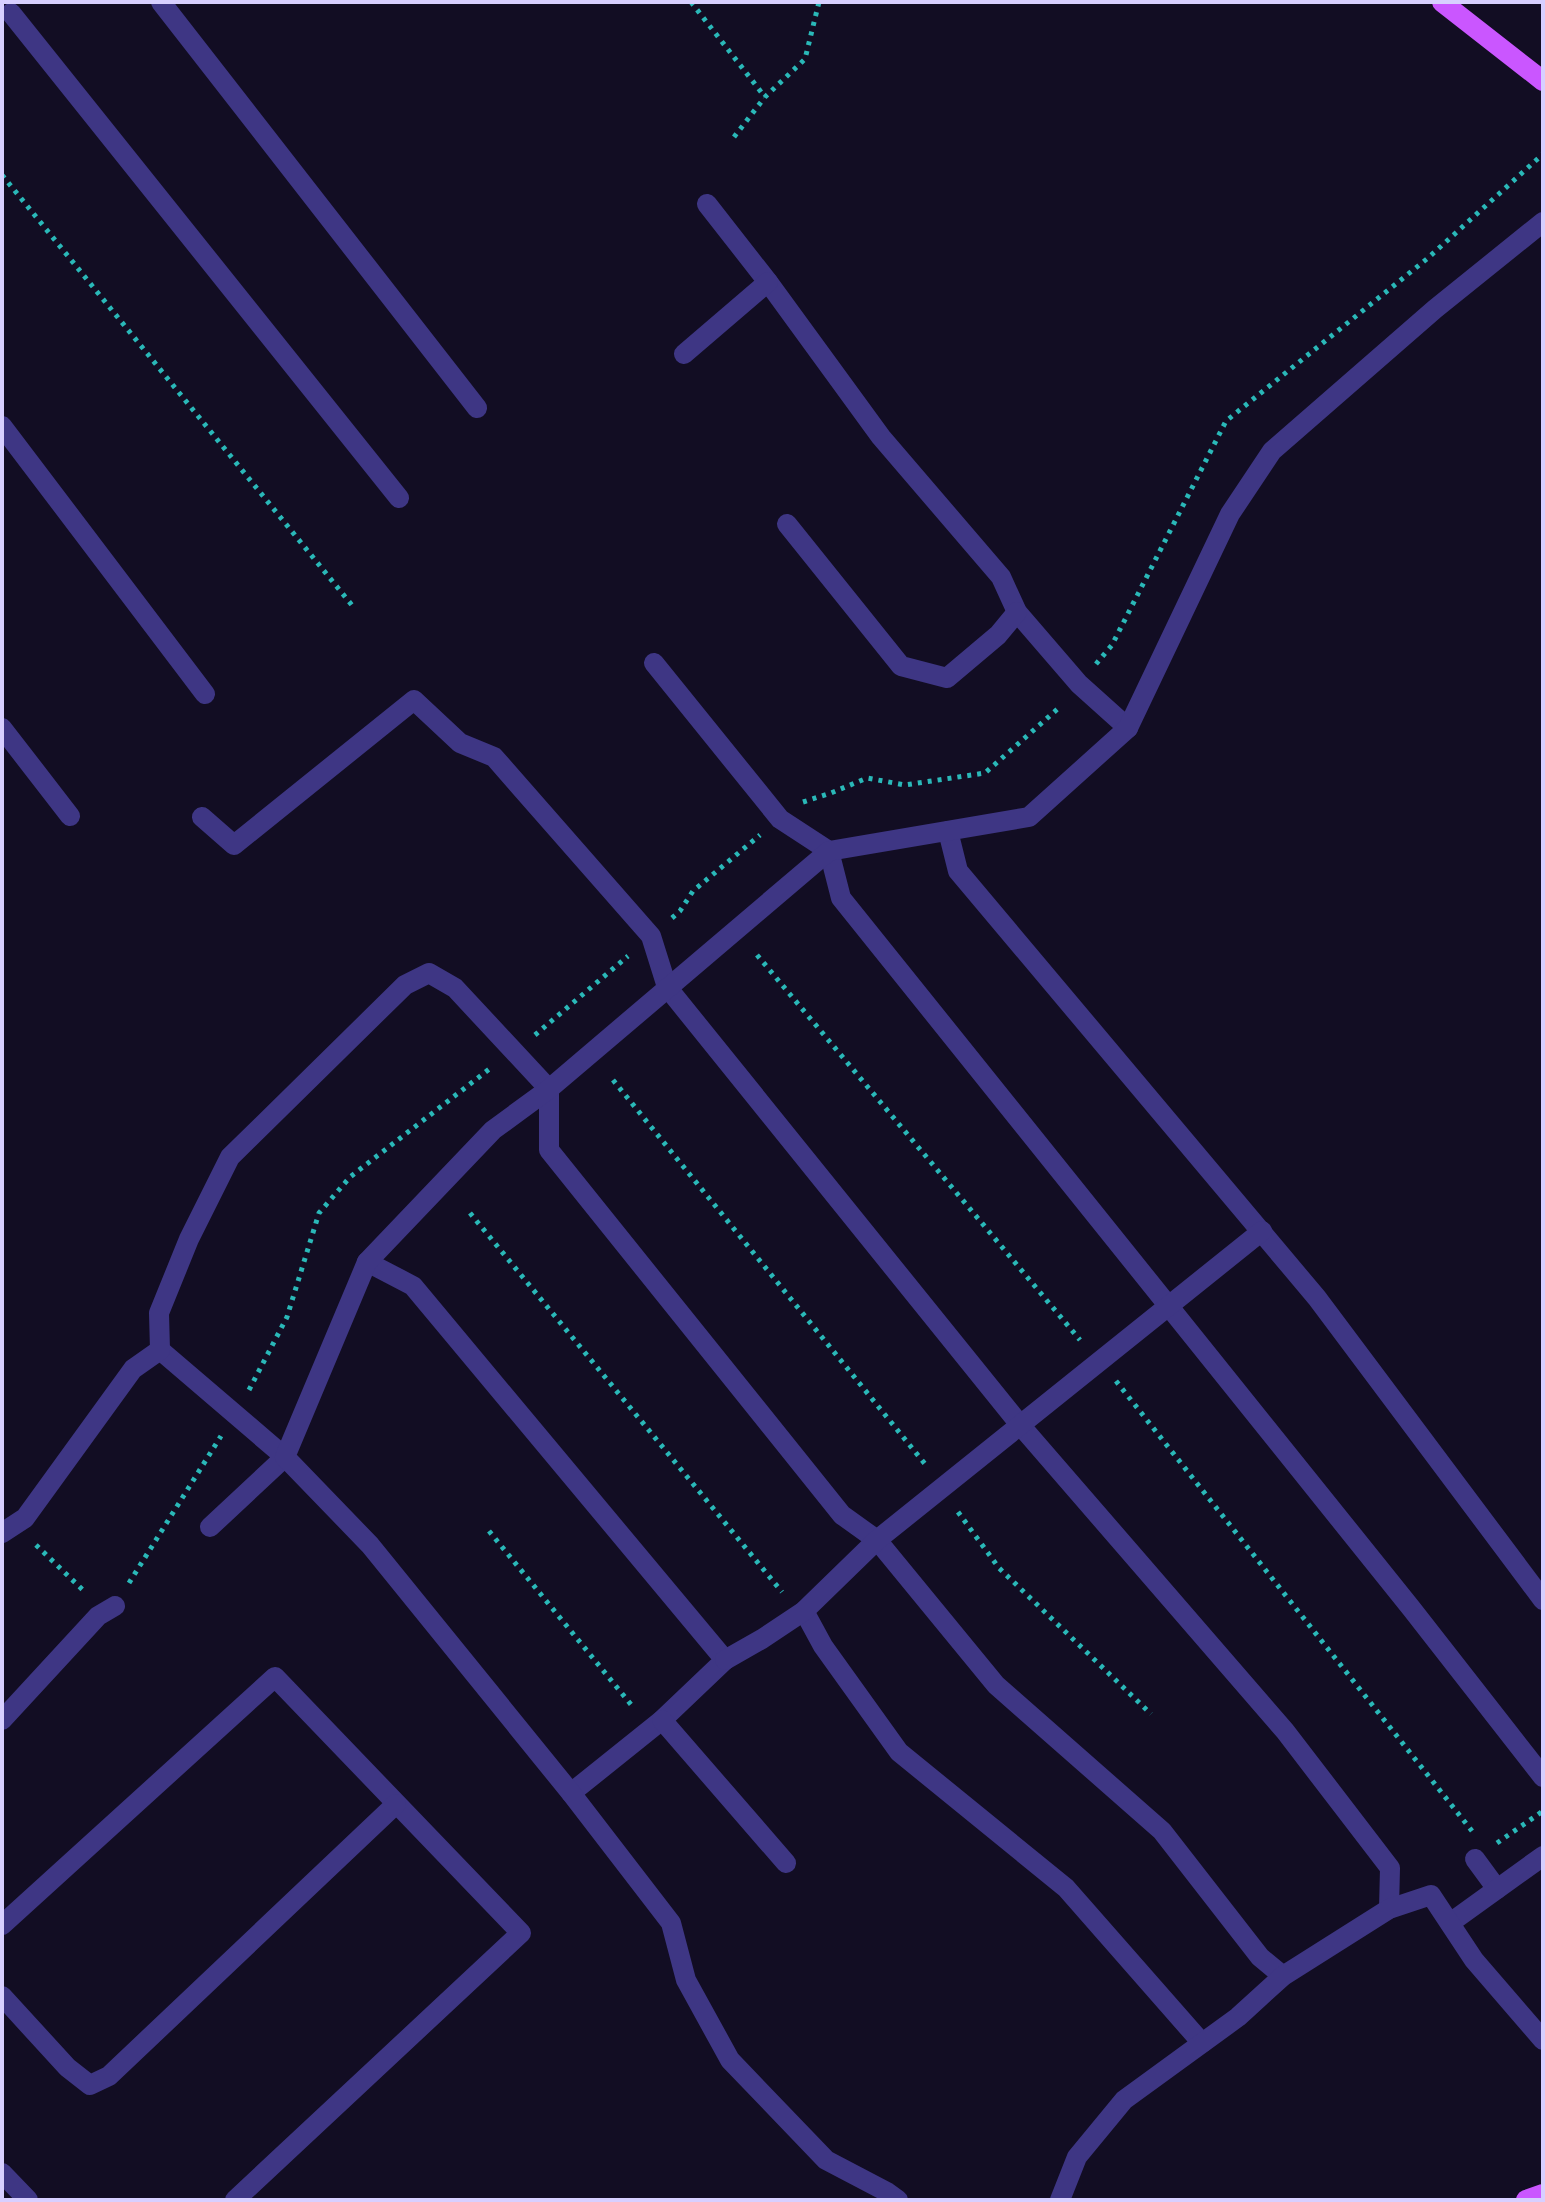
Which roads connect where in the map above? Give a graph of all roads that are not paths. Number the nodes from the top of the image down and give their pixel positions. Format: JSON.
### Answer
{"nodes":[{"id":1,"x":161,"y":2,"type":"edge"},
{"id":2,"x":1442,"y":2,"type":"edge"},
{"id":3,"x":11,"y":12,"type":"edge"},
{"id":4,"x":1543,"y":81,"type":"edge"},
{"id":5,"x":707,"y":204,"type":"dead end"},
{"id":6,"x":1543,"y":222,"type":"edge"},
{"id":7,"x":768,"y":282,"type":"junction"},
{"id":8,"x":684,"y":354,"type":"dead end"},
{"id":9,"x":477,"y":408,"type":"dead end"},
{"id":10,"x":2,"y":426,"type":"edge"},
{"id":11,"x":399,"y":498,"type":"dead end"},
{"id":12,"x":787,"y":524,"type":"dead end"},
{"id":13,"x":1017,"y":612,"type":"junction"},
{"id":14,"x":654,"y":663,"type":"dead end"},
{"id":15,"x":205,"y":694,"type":"dead end"},
{"id":16,"x":2,"y":728,"type":"edge"},
{"id":17,"x":1128,"y":728,"type":"junction"},
{"id":18,"x":70,"y":816,"type":"dead end"},
{"id":19,"x":202,"y":817,"type":"dead end"},
{"id":20,"x":948,"y":831,"type":"junction"},
{"id":21,"x":829,"y":851,"type":"junction"},
{"id":22,"x":667,"y":987,"type":"junction"},
{"id":23,"x":549,"y":1089,"type":"junction"},
{"id":24,"x":1262,"y":1231,"type":"junction"},
{"id":25,"x":367,"y":1262,"type":"junction"},
{"id":26,"x":1169,"y":1306,"type":"junction"},
{"id":27,"x":160,"y":1350,"type":"junction"},
{"id":28,"x":1021,"y":1426,"type":"junction"},
{"id":29,"x":285,"y":1457,"type":"junction"},
{"id":30,"x":210,"y":1527,"type":"dead end"},
{"id":31,"x":9,"y":1529,"type":"edge"},
{"id":32,"x":877,"y":1540,"type":"junction"},
{"id":33,"x":1543,"y":1600,"type":"edge"},
{"id":34,"x":115,"y":1606,"type":"road end"},
{"id":35,"x":804,"y":1611,"type":"junction"},
{"id":36,"x":725,"y":1660,"type":"junction"},
{"id":37,"x":2,"y":1720,"type":"edge"},
{"id":38,"x":662,"y":1720,"type":"junction"},
{"id":39,"x":1543,"y":1777,"type":"edge"},
{"id":40,"x":571,"y":1793,"type":"junction"},
{"id":41,"x":396,"y":1804,"type":"junction"},
{"id":42,"x":1481,"y":1855,"type":"road end"},
{"id":43,"x":1543,"y":1856,"type":"edge"},
{"id":44,"x":786,"y":1863,"type":"dead end"},
{"id":45,"x":1497,"y":1889,"type":"junction"},
{"id":46,"x":1389,"y":1909,"type":"junction"},
{"id":47,"x":1450,"y":1923,"type":"junction"},
{"id":48,"x":2,"y":1925,"type":"edge"},
{"id":49,"x":1283,"y":1976,"type":"junction"},
{"id":50,"x":2,"y":1996,"type":"edge"},
{"id":51,"x":1543,"y":2040,"type":"edge"},
{"id":52,"x":1202,"y":2043,"type":"junction"},
{"id":53,"x":2,"y":2173,"type":"edge"},
{"id":54,"x":1543,"y":2194,"type":"edge"},
{"id":55,"x":28,"y":2200,"type":"edge"},
{"id":56,"x":235,"y":2200,"type":"edge"},
{"id":57,"x":898,"y":2200,"type":"edge"},
{"id":58,"x":1060,"y":2200,"type":"edge"},
{"id":59,"x":1526,"y":2200,"type":"edge"}],
"edges":[{"from":1,"to":9,"type":"street"},
{"from":2,"to":4,"type":"main road"},
{"from":3,"to":11,"type":"street"},
{"from":5,"to":7,"type":"street"},
{"from":6,"to":17,"type":"street"},
{"from":7,"to":8,"type":"street"},
{"from":7,"to":13,"type":"street"},
{"from":10,"to":15,"type":"street"},
{"from":12,"to":13,"type":"street"},
{"from":13,"to":17,"type":"street"},
{"from":14,"to":21,"type":"street"},
{"from":16,"to":18,"type":"street"},
{"from":17,"to":20,"type":"street"},
{"from":19,"to":22,"type":"street"},
{"from":20,"to":21,"type":"street"},
{"from":20,"to":24,"type":"street"},
{"from":21,"to":22,"type":"street"},
{"from":21,"to":26,"type":"street"},
{"from":22,"to":23,"type":"street"},
{"from":22,"to":28,"type":"street"},
{"from":23,"to":25,"type":"street"},
{"from":23,"to":27,"type":"street"},
{"from":23,"to":32,"type":"street"},
{"from":24,"to":26,"type":"street"},
{"from":24,"to":33,"type":"street"},
{"from":25,"to":29,"type":"street"},
{"from":25,"to":36,"type":"street"},
{"from":26,"to":28,"type":"street"},
{"from":26,"to":39,"type":"street"},
{"from":27,"to":29,"type":"street"},
{"from":27,"to":31,"type":"street"},
{"from":28,"to":32,"type":"street"},
{"from":28,"to":46,"type":"street"},
{"from":29,"to":30,"type":"street"},
{"from":29,"to":40,"type":"street"},
{"from":32,"to":35,"type":"street"},
{"from":32,"to":49,"type":"street"},
{"from":34,"to":37,"type":"street"},
{"from":35,"to":36,"type":"street"},
{"from":35,"to":52,"type":"street"},
{"from":36,"to":38,"type":"street"},
{"from":38,"to":40,"type":"street"},
{"from":38,"to":44,"type":"street"},
{"from":40,"to":57,"type":"street"},
{"from":41,"to":48,"type":"street"},
{"from":41,"to":50,"type":"street"},
{"from":41,"to":56,"type":"street"},
{"from":42,"to":45,"type":"street"},
{"from":43,"to":45,"type":"street"},
{"from":45,"to":47,"type":"street"},
{"from":46,"to":47,"type":"street"},
{"from":46,"to":49,"type":"street"},
{"from":47,"to":51,"type":"street"},
{"from":49,"to":52,"type":"street"},
{"from":52,"to":58,"type":"street"},
{"from":53,"to":55,"type":"street"},
{"from":54,"to":59,"type":"main road"}]}
